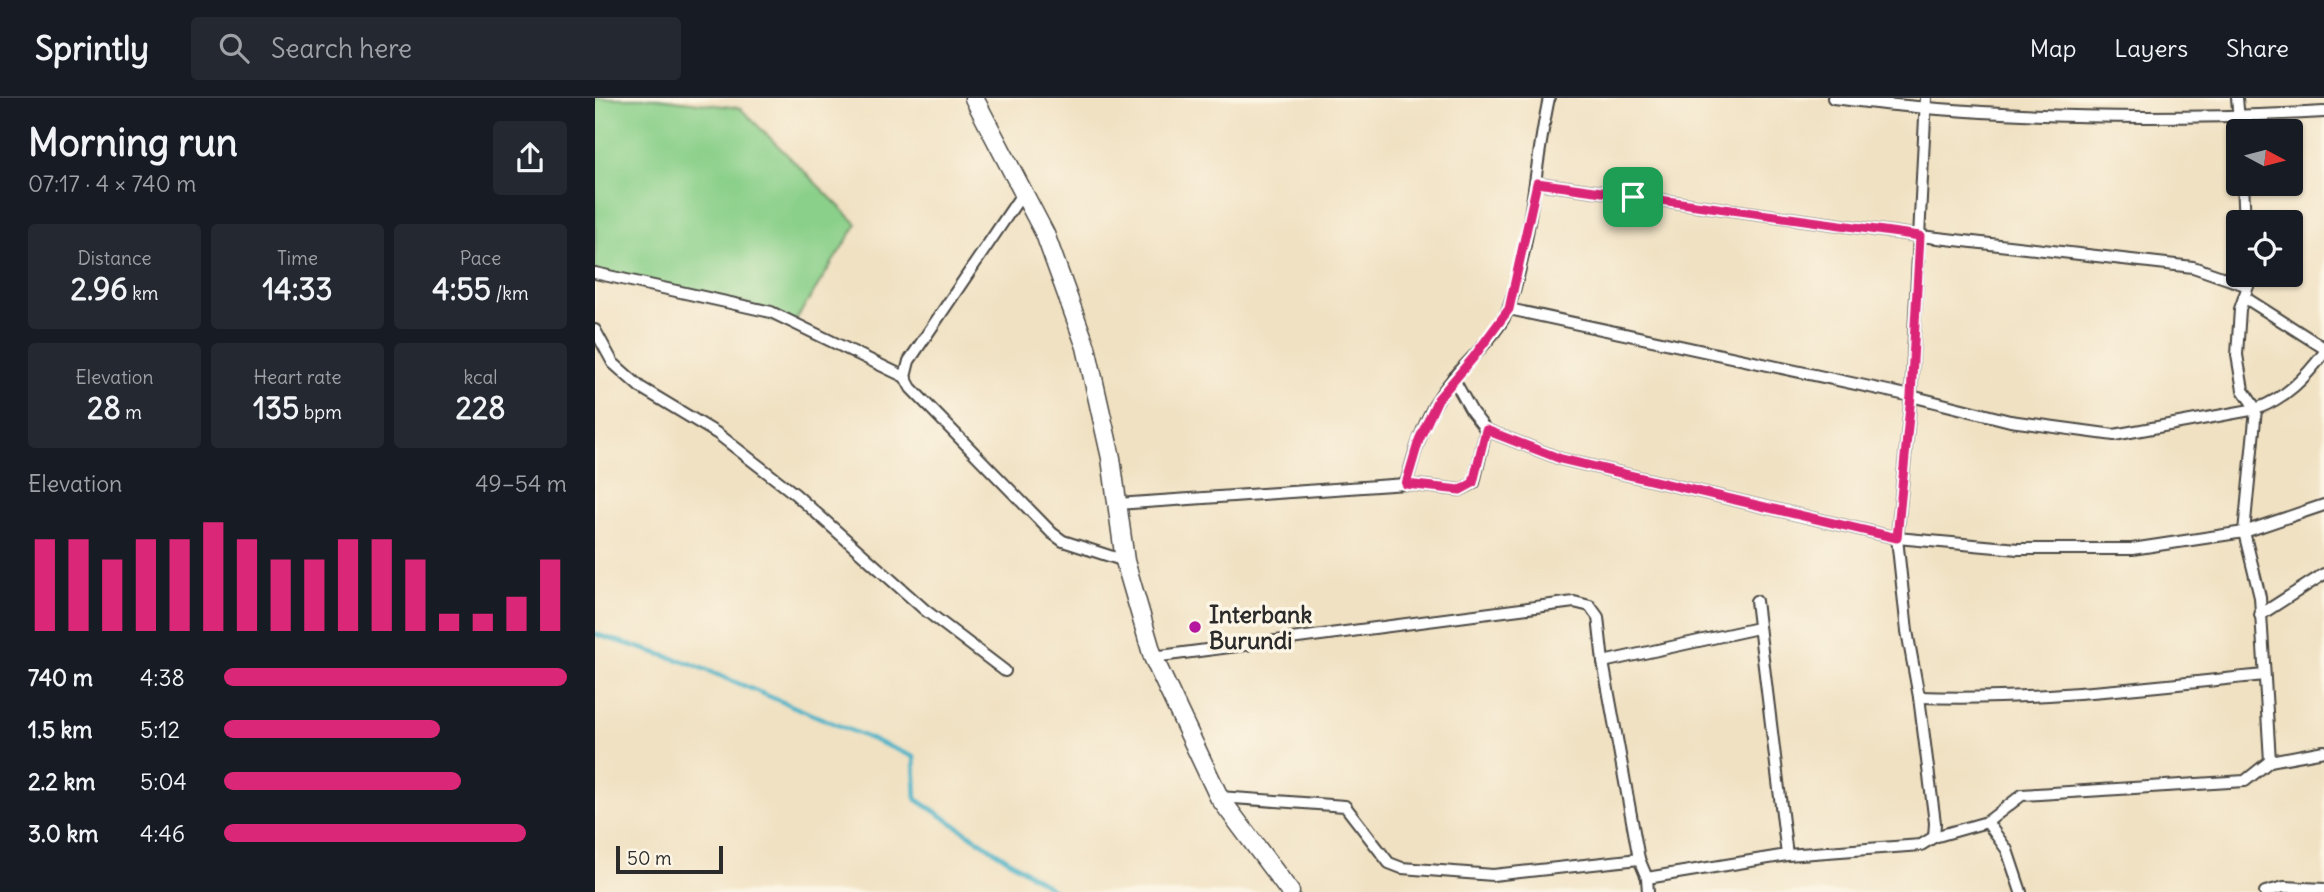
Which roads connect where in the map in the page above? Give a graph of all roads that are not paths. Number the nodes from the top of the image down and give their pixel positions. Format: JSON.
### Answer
{"nodes":[{"id":1,"x":974,"y":98,"type":"edge"},
{"id":2,"x":1549,"y":98,"type":"edge"},
{"id":3,"x":1833,"y":98,"type":"edge"},
{"id":4,"x":2237,"y":98,"type":"edge"},
{"id":5,"x":1926,"y":104,"type":"edge"},
{"id":6,"x":2324,"y":112,"type":"edge"},
{"id":7,"x":2239,"y":117,"type":"junction"},
{"id":8,"x":1537,"y":183,"type":"junction"},
{"id":9,"x":1022,"y":194,"type":"junction"},
{"id":10,"x":1920,"y":236,"type":"junction"},
{"id":11,"x":595,"y":273,"type":"edge"},
{"id":12,"x":2226,"y":275,"type":"edge"},
{"id":13,"x":2246,"y":287,"type":"edge"},
{"id":14,"x":2244,"y":297,"type":"junction"},
{"id":15,"x":1509,"y":309,"type":"junction"},
{"id":16,"x":595,"y":330,"type":"edge"},
{"id":17,"x":2324,"y":351,"type":"edge"},
{"id":18,"x":905,"y":377,"type":"junction"},
{"id":19,"x":1454,"y":378,"type":"junction"},
{"id":20,"x":1911,"y":396,"type":"junction"},
{"id":21,"x":2256,"y":409,"type":"junction"},
{"id":22,"x":1486,"y":430,"type":"junction"},
{"id":23,"x":1406,"y":484,"type":"junction"},
{"id":24,"x":1117,"y":504,"type":"junction"},
{"id":25,"x":2324,"y":505,"type":"edge"},
{"id":26,"x":2244,"y":532,"type":"junction"},
{"id":27,"x":1897,"y":538,"type":"junction"},
{"id":28,"x":1125,"y":561,"type":"junction"},
{"id":29,"x":2324,"y":574,"type":"edge"},
{"id":30,"x":1756,"y":601,"type":"dead end"},
{"id":31,"x":2260,"y":615,"type":"junction"},
{"id":32,"x":1758,"y":628,"type":"junction"},
{"id":33,"x":1153,"y":657,"type":"junction"},
{"id":34,"x":1603,"y":662,"type":"junction"},
{"id":35,"x":1005,"y":671,"type":"dead end"},
{"id":36,"x":2263,"y":675,"type":"junction"},
{"id":37,"x":1919,"y":697,"type":"junction"},
{"id":38,"x":2324,"y":751,"type":"edge"},
{"id":39,"x":2270,"y":761,"type":"junction"},
{"id":40,"x":1219,"y":797,"type":"junction"},
{"id":41,"x":1987,"y":822,"type":"junction"},
{"id":42,"x":1934,"y":837,"type":"junction"},
{"id":43,"x":1787,"y":855,"type":"junction"},
{"id":44,"x":1639,"y":859,"type":"junction"},
{"id":45,"x":1647,"y":878,"type":"junction"},
{"id":46,"x":2324,"y":889,"type":"edge"},
{"id":47,"x":1290,"y":892,"type":"edge"},
{"id":48,"x":1648,"y":892,"type":"edge"},
{"id":49,"x":2021,"y":892,"type":"edge"},
{"id":50,"x":2265,"y":892,"type":"edge"}],
"edges":[{"from":1,"to":9,"type":"main road"},
{"from":2,"to":8,"type":"street"},
{"from":3,"to":5,"type":"street"},
{"from":4,"to":7,"type":"street"},
{"from":5,"to":7,"type":"street"},
{"from":5,"to":10,"type":"street"},
{"from":6,"to":7,"type":"street"},
{"from":8,"to":10,"type":"street"},
{"from":8,"to":15,"type":"street"},
{"from":9,"to":18,"type":"street"},
{"from":9,"to":24,"type":"main road"},
{"from":10,"to":12,"type":"street"},
{"from":10,"to":20,"type":"street"},
{"from":11,"to":18,"type":"street"},
{"from":13,"to":14,"type":"street"},
{"from":14,"to":17,"type":"street"},
{"from":14,"to":21,"type":"street"},
{"from":15,"to":19,"type":"street"},
{"from":15,"to":20,"type":"street"},
{"from":16,"to":35,"type":"street"},
{"from":17,"to":21,"type":"street"},
{"from":18,"to":28,"type":"street"},
{"from":19,"to":22,"type":"street"},
{"from":19,"to":23,"type":"street"},
{"from":20,"to":21,"type":"street"},
{"from":20,"to":27,"type":"street"},
{"from":21,"to":26,"type":"street"},
{"from":22,"to":23,"type":"street"},
{"from":22,"to":27,"type":"street"},
{"from":23,"to":24,"type":"street"},
{"from":24,"to":28,"type":"main road"},
{"from":25,"to":26,"type":"street"},
{"from":26,"to":27,"type":"street"},
{"from":26,"to":31,"type":"street"},
{"from":27,"to":37,"type":"street"},
{"from":28,"to":33,"type":"main road"},
{"from":29,"to":31,"type":"street"},
{"from":30,"to":32,"type":"street"},
{"from":31,"to":36,"type":"street"},
{"from":32,"to":34,"type":"street"},
{"from":32,"to":43,"type":"street"},
{"from":33,"to":34,"type":"street"},
{"from":33,"to":40,"type":"main road"},
{"from":34,"to":44,"type":"street"},
{"from":36,"to":37,"type":"street"},
{"from":36,"to":39,"type":"street"},
{"from":37,"to":42,"type":"street"},
{"from":38,"to":39,"type":"street"},
{"from":39,"to":41,"type":"street"},
{"from":40,"to":44,"type":"street"},
{"from":40,"to":47,"type":"main road"},
{"from":41,"to":42,"type":"street"},
{"from":41,"to":49,"type":"street"},
{"from":42,"to":43,"type":"street"},
{"from":43,"to":45,"type":"street"},
{"from":44,"to":45,"type":"street"},
{"from":45,"to":48,"type":"street"},
{"from":46,"to":50,"type":"street"}]}
